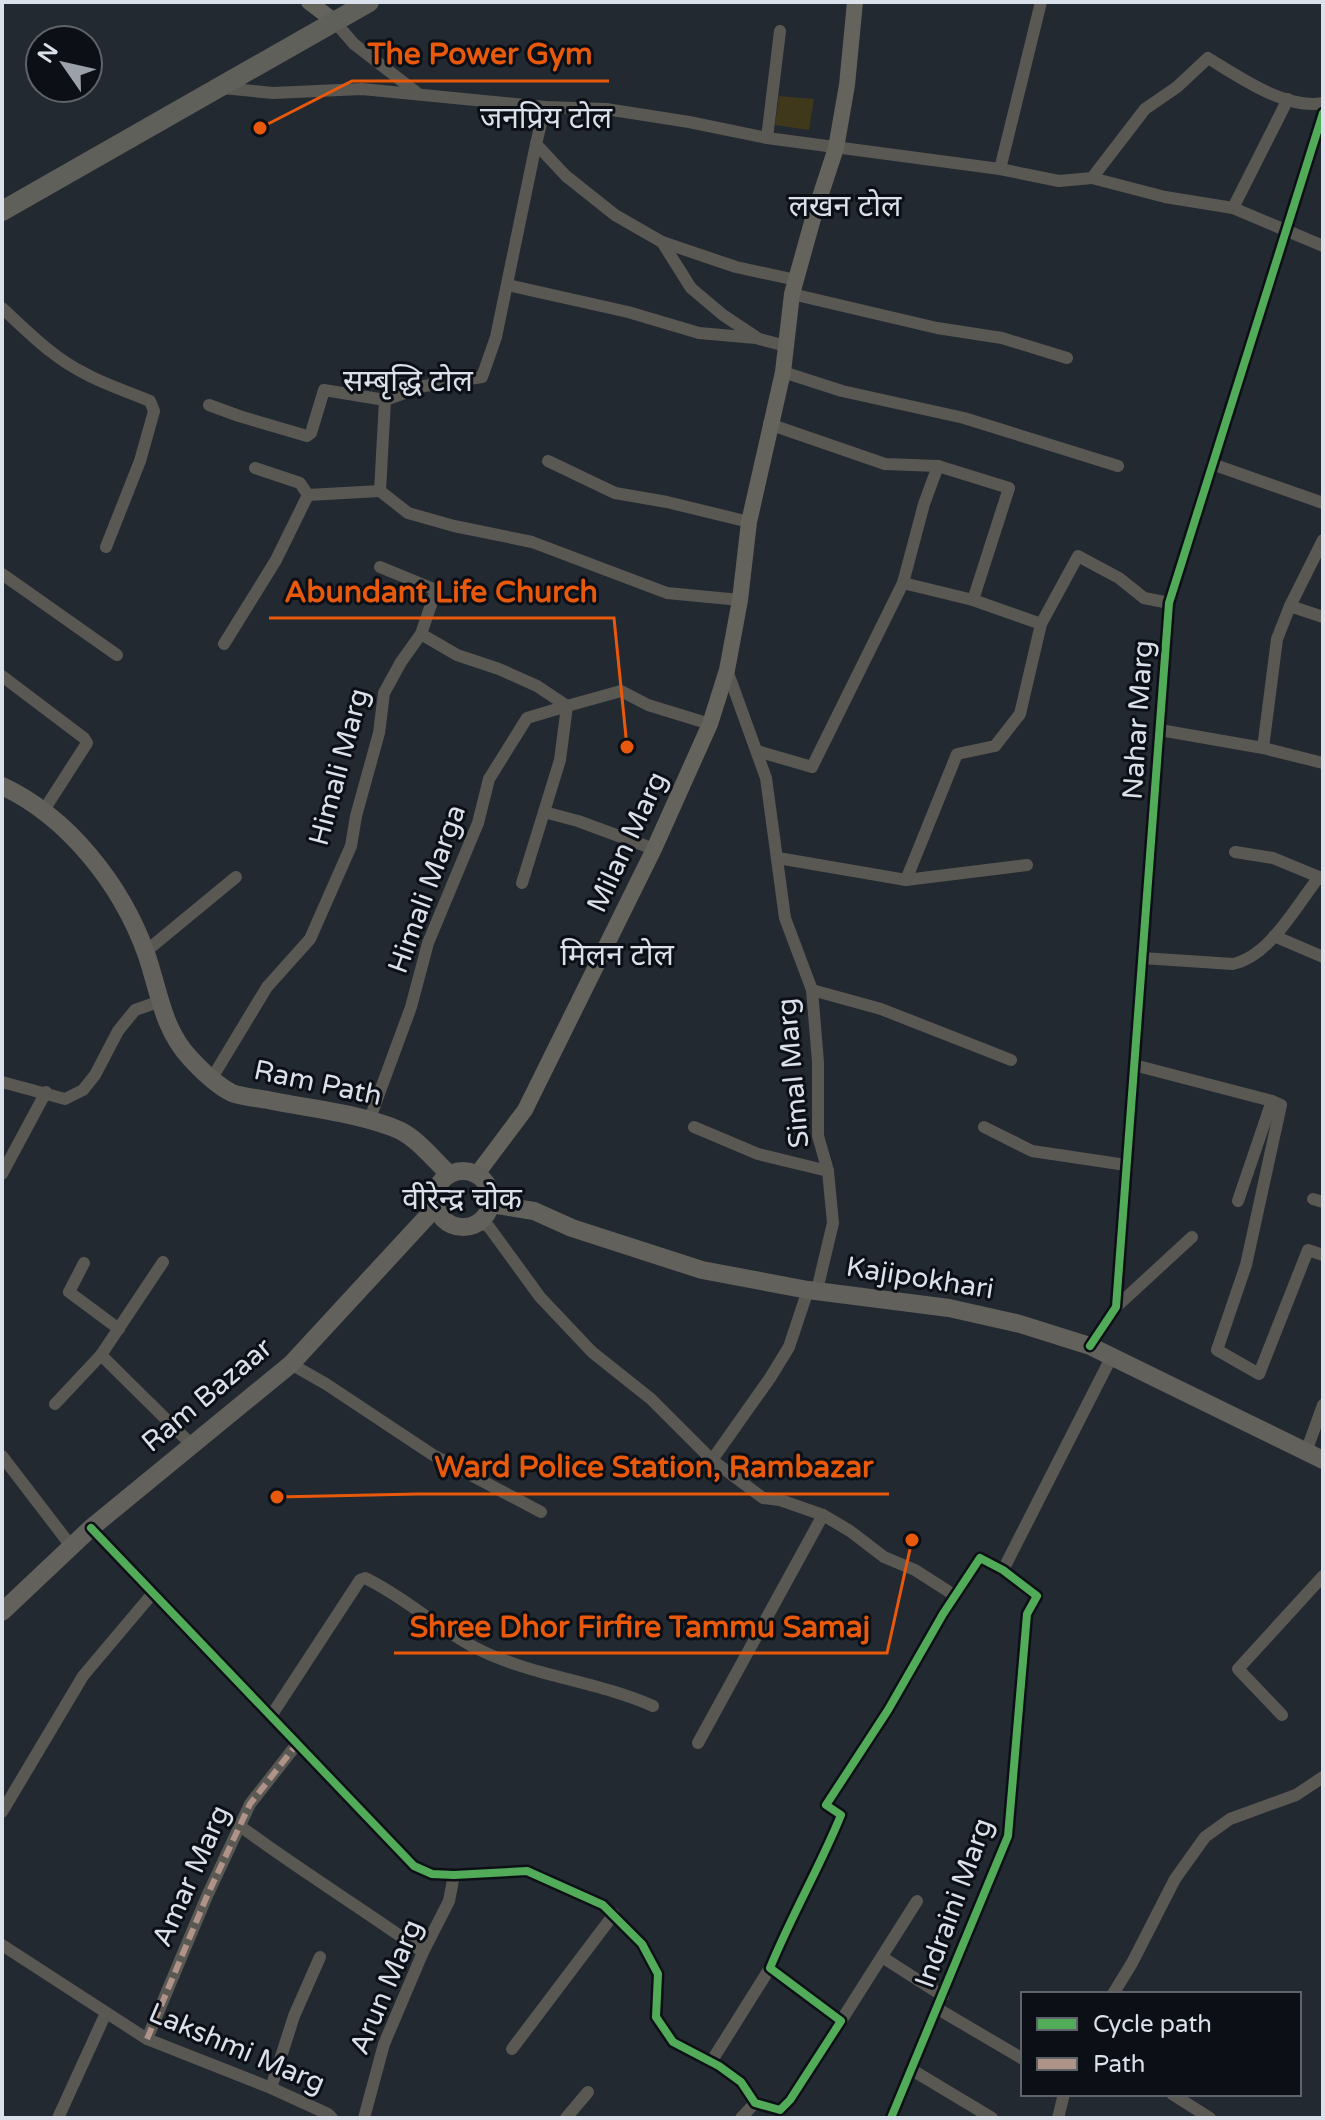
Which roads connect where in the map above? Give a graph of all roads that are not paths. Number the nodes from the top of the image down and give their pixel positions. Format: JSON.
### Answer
{"nodes":[{"id":1,"x":309,"y":2,"type":"edge"},
{"id":2,"x":369,"y":2,"type":"edge"},
{"id":3,"x":855,"y":2,"type":"edge"},
{"id":4,"x":1041,"y":2,"type":"edge"},
{"id":5,"x":334,"y":21,"type":"junction"},
{"id":6,"x":780,"y":31,"type":"dead end"},
{"id":7,"x":217,"y":87,"type":"junction"},
{"id":8,"x":417,"y":93,"type":"junction"},
{"id":9,"x":1288,"y":99,"type":"junction"},
{"id":10,"x":1323,"y":103,"type":"edge"},
{"id":11,"x":545,"y":107,"type":"junction"},
{"id":12,"x":1323,"y":113,"type":"edge"},
{"id":13,"x":767,"y":138,"type":"junction"},
{"id":14,"x":536,"y":144,"type":"junction"},
{"id":15,"x":836,"y":148,"type":"junction"},
{"id":16,"x":1000,"y":169,"type":"junction"},
{"id":17,"x":1092,"y":178,"type":"junction"},
{"id":18,"x":1233,"y":208,"type":"junction"},
{"id":19,"x":2,"y":211,"type":"edge"},
{"id":20,"x":1290,"y":233,"type":"junction"},
{"id":21,"x":662,"y":242,"type":"junction"},
{"id":22,"x":1323,"y":246,"type":"edge"},
{"id":23,"x":508,"y":285,"type":"junction"},
{"id":24,"x":794,"y":287,"type":"junction"},
{"id":25,"x":2,"y":308,"type":"edge"},
{"id":26,"x":759,"y":339,"type":"junction"},
{"id":27,"x":786,"y":346,"type":"junction"},
{"id":28,"x":1067,"y":358,"type":"dead end"},
{"id":29,"x":783,"y":372,"type":"junction"},
{"id":30,"x":385,"y":400,"type":"junction"},
{"id":31,"x":209,"y":405,"type":"dead end"},
{"id":32,"x":769,"y":424,"type":"junction"},
{"id":33,"x":548,"y":461,"type":"dead end"},
{"id":34,"x":1212,"y":464,"type":"junction"},
{"id":35,"x":938,"y":466,"type":"junction"},
{"id":36,"x":1118,"y":466,"type":"dead end"},
{"id":37,"x":255,"y":468,"type":"dead end"},
{"id":38,"x":380,"y":491,"type":"junction"},
{"id":39,"x":308,"y":495,"type":"junction"},
{"id":40,"x":1323,"y":503,"type":"edge"},
{"id":41,"x":749,"y":522,"type":"junction"},
{"id":42,"x":1323,"y":540,"type":"edge"},
{"id":43,"x":106,"y":547,"type":"dead end"},
{"id":44,"x":380,"y":567,"type":"dead end"},
{"id":45,"x":2,"y":574,"type":"edge"},
{"id":46,"x":903,"y":583,"type":"junction"},
{"id":47,"x":740,"y":600,"type":"junction"},
{"id":48,"x":973,"y":600,"type":"junction"},
{"id":49,"x":1169,"y":603,"type":"junction"},
{"id":50,"x":1290,"y":606,"type":"junction"},
{"id":51,"x":1323,"y":617,"type":"edge"},
{"id":52,"x":1041,"y":624,"type":"junction"},
{"id":53,"x":421,"y":634,"type":"junction"},
{"id":54,"x":224,"y":644,"type":"dead end"},
{"id":55,"x":117,"y":655,"type":"dead end"},
{"id":56,"x":727,"y":670,"type":"junction"},
{"id":57,"x":2,"y":676,"type":"edge"},
{"id":58,"x":567,"y":706,"type":"junction"},
{"id":59,"x":710,"y":724,"type":"junction"},
{"id":60,"x":1160,"y":730,"type":"junction"},
{"id":61,"x":1263,"y":748,"type":"junction"},
{"id":62,"x":757,"y":751,"type":"junction"},
{"id":63,"x":1323,"y":763,"type":"edge"},
{"id":64,"x":2,"y":786,"type":"edge"},
{"id":65,"x":44,"y":810,"type":"junction"},
{"id":66,"x":544,"y":812,"type":"junction"},
{"id":67,"x":654,"y":849,"type":"junction"},
{"id":68,"x":1235,"y":852,"type":"dead end"},
{"id":69,"x":778,"y":858,"type":"junction"},
{"id":70,"x":1027,"y":865,"type":"dead end"},
{"id":71,"x":236,"y":877,"type":"dead end"},
{"id":72,"x":1321,"y":878,"type":"edge"},
{"id":73,"x":906,"y":880,"type":"junction"},
{"id":74,"x":522,"y":883,"type":"dead end"},
{"id":75,"x":1274,"y":936,"type":"junction"},
{"id":76,"x":145,"y":952,"type":"junction"},
{"id":77,"x":1323,"y":957,"type":"edge"},
{"id":78,"x":1142,"y":958,"type":"junction"},
{"id":79,"x":812,"y":990,"type":"junction"},
{"id":80,"x":158,"y":1002,"type":"junction"},
{"id":81,"x":1011,"y":1060,"type":"dead end"},
{"id":82,"x":1134,"y":1065,"type":"junction"},
{"id":83,"x":212,"y":1078,"type":"junction"},
{"id":84,"x":2,"y":1082,"type":"edge"},
{"id":85,"x":46,"y":1092,"type":"junction"},
{"id":86,"x":1272,"y":1101,"type":"junction"},
{"id":87,"x":369,"y":1121,"type":"junction"},
{"id":88,"x":694,"y":1127,"type":"dead end"},
{"id":89,"x":984,"y":1127,"type":"dead end"},
{"id":90,"x":1126,"y":1165,"type":"junction"},
{"id":91,"x":828,"y":1171,"type":"junction"},
{"id":92,"x":2,"y":1174,"type":"edge"},
{"id":93,"x":449,"y":1174,"type":"junction"},
{"id":94,"x":477,"y":1174,"type":"junction"},
{"id":95,"x":1238,"y":1201,"type":"dead end"},
{"id":96,"x":491,"y":1204,"type":"junction"},
{"id":97,"x":435,"y":1208,"type":"junction"},
{"id":98,"x":480,"y":1222,"type":"junction"},
{"id":99,"x":1192,"y":1237,"type":"dead end"},
{"id":100,"x":1323,"y":1255,"type":"edge"},
{"id":101,"x":163,"y":1262,"type":"dead end"},
{"id":102,"x":84,"y":1263,"type":"dead end"},
{"id":103,"x":813,"y":1290,"type":"junction"},
{"id":104,"x":1116,"y":1307,"type":"junction"},
{"id":105,"x":119,"y":1329,"type":"junction"},
{"id":106,"x":1090,"y":1346,"type":"junction"},
{"id":107,"x":101,"y":1355,"type":"junction"},
{"id":108,"x":1112,"y":1356,"type":"junction"},
{"id":109,"x":291,"y":1364,"type":"junction"},
{"id":110,"x":55,"y":1404,"type":"dead end"},
{"id":111,"x":1323,"y":1405,"type":"edge"},
{"id":112,"x":193,"y":1446,"type":"junction"},
{"id":113,"x":2,"y":1456,"type":"edge"},
{"id":114,"x":1315,"y":1456,"type":"edge"},
{"id":115,"x":712,"y":1460,"type":"junction"},
{"id":116,"x":541,"y":1512,"type":"dead end"},
{"id":117,"x":823,"y":1515,"type":"junction"},
{"id":118,"x":91,"y":1528,"type":"junction"},
{"id":119,"x":71,"y":1546,"type":"junction"},
{"id":120,"x":1003,"y":1570,"type":"junction"},
{"id":121,"x":1323,"y":1576,"type":"edge"},
{"id":122,"x":153,"y":1593,"type":"junction"},
{"id":123,"x":954,"y":1595,"type":"junction"},
{"id":124,"x":2,"y":1612,"type":"edge"},
{"id":125,"x":653,"y":1706,"type":"dead end"},
{"id":126,"x":1282,"y":1715,"type":"dead end"},
{"id":127,"x":271,"y":1716,"type":"junction"},
{"id":128,"x":698,"y":1743,"type":"dead end"},
{"id":129,"x":297,"y":1744,"type":"junction"},
{"id":130,"x":1323,"y":1777,"type":"edge"},
{"id":131,"x":2,"y":1812,"type":"edge"},
{"id":132,"x":240,"y":1826,"type":"junction"},
{"id":133,"x":454,"y":1875,"type":"junction"},
{"id":134,"x":917,"y":1901,"type":"dead end"},
{"id":135,"x":614,"y":1914,"type":"junction"},
{"id":136,"x":2,"y":1945,"type":"edge"},
{"id":137,"x":423,"y":1952,"type":"junction"},
{"id":138,"x":320,"y":1957,"type":"dead end"},
{"id":139,"x":882,"y":1957,"type":"junction"},
{"id":140,"x":770,"y":1968,"type":"junction"},
{"id":141,"x":1114,"y":1992,"type":"edge"},
{"id":142,"x":943,"y":1996,"type":"junction"},
{"id":143,"x":938,"y":2009,"type":"junction"},
{"id":144,"x":106,"y":2013,"type":"junction"},
{"id":145,"x":841,"y":2021,"type":"junction"},
{"id":146,"x":147,"y":2039,"type":"junction"},
{"id":147,"x":512,"y":2049,"type":"dead end"},
{"id":148,"x":1021,"y":2058,"type":"edge"},
{"id":149,"x":711,"y":2062,"type":"junction"},
{"id":150,"x":912,"y":2070,"type":"junction"},
{"id":151,"x":271,"y":2088,"type":"junction"},
{"id":152,"x":588,"y":2092,"type":"dead end"},
{"id":153,"x":1064,"y":2096,"type":"edge"},
{"id":154,"x":1175,"y":2096,"type":"edge"},
{"id":155,"x":755,"y":2103,"type":"junction"},
{"id":156,"x":58,"y":2118,"type":"edge"},
{"id":157,"x":332,"y":2118,"type":"edge"},
{"id":158,"x":364,"y":2118,"type":"edge"},
{"id":159,"x":566,"y":2118,"type":"edge"},
{"id":160,"x":741,"y":2118,"type":"edge"},
{"id":161,"x":891,"y":2118,"type":"edge"},
{"id":162,"x":992,"y":2118,"type":"edge"},
{"id":163,"x":1058,"y":2118,"type":"edge"},
{"id":164,"x":1210,"y":2118,"type":"edge"}],
"edges":[{"from":1,"to":5,"type":"main road"},
{"from":2,"to":5,"type":"highway"},
{"from":3,"to":15,"type":"main road","name":"Milan Marg"},
{"from":4,"to":16,"type":"street"},
{"from":5,"to":7,"type":"highway"},
{"from":5,"to":8,"type":"street"},
{"from":6,"to":13,"type":"street"},
{"from":7,"to":8,"type":"street"},
{"from":7,"to":19,"type":"highway"},
{"from":8,"to":11,"type":"street"},
{"from":9,"to":10,"type":"street"},
{"from":9,"to":17,"type":"street"},
{"from":9,"to":18,"type":"street"},
{"from":11,"to":13,"type":"street"},
{"from":11,"to":14,"type":"street"},
{"from":12,"to":20,"type":"street","name":"Nahar Marg"},
{"from":13,"to":15,"type":"street"},
{"from":14,"to":21,"type":"street"},
{"from":14,"to":23,"type":"street"},
{"from":15,"to":16,"type":"street"},
{"from":15,"to":24,"type":"main road","name":"Milan Marg"},
{"from":16,"to":17,"type":"street"},
{"from":17,"to":18,"type":"street"},
{"from":18,"to":20,"type":"street"},
{"from":20,"to":22,"type":"street"},
{"from":20,"to":34,"type":"street","name":"Nahar Marg"},
{"from":21,"to":24,"type":"street"},
{"from":21,"to":26,"type":"street"},
{"from":23,"to":26,"type":"street"},
{"from":23,"to":30,"type":"street"},
{"from":24,"to":27,"type":"main road","name":"Milan Marg"},
{"from":24,"to":28,"type":"street"},
{"from":25,"to":43,"type":"street"},
{"from":26,"to":27,"type":"street"},
{"from":27,"to":29,"type":"main road","name":"Milan Marg"},
{"from":29,"to":32,"type":"main road","name":"Milan Marg"},
{"from":29,"to":36,"type":"street"},
{"from":30,"to":31,"type":"street"},
{"from":30,"to":38,"type":"street"},
{"from":32,"to":35,"type":"street"},
{"from":32,"to":41,"type":"main road","name":"Milan Marg"},
{"from":33,"to":41,"type":"street"},
{"from":34,"to":40,"type":"street"},
{"from":34,"to":49,"type":"street","name":"Nahar Marg"},
{"from":35,"to":46,"type":"street"},
{"from":35,"to":48,"type":"street"},
{"from":37,"to":39,"type":"street"},
{"from":38,"to":39,"type":"street"},
{"from":38,"to":47,"type":"street"},
{"from":39,"to":54,"type":"street"},
{"from":41,"to":47,"type":"main road","name":"Milan Marg"},
{"from":42,"to":50,"type":"street"},
{"from":44,"to":53,"type":"street","name":"Himali Marg"},
{"from":45,"to":55,"type":"street"},
{"from":46,"to":48,"type":"street"},
{"from":46,"to":62,"type":"street"},
{"from":47,"to":56,"type":"main road","name":"Milan Marg"},
{"from":48,"to":52,"type":"street"},
{"from":49,"to":52,"type":"street"},
{"from":49,"to":60,"type":"street","name":"Nahar Marg"},
{"from":50,"to":51,"type":"street"},
{"from":50,"to":61,"type":"street"},
{"from":52,"to":73,"type":"street"},
{"from":53,"to":58,"type":"street"},
{"from":53,"to":83,"type":"street","name":"Himali Marg"},
{"from":56,"to":59,"type":"main road","name":"Milan Marg"},
{"from":56,"to":62,"type":"street","name":"Simal Marg"},
{"from":57,"to":65,"type":"street"},
{"from":58,"to":59,"type":"street","name":"Himali Marga"},
{"from":58,"to":66,"type":"street"},
{"from":58,"to":87,"type":"street","name":"Himali Marga"},
{"from":59,"to":67,"type":"main road","name":"Milan Marg"},
{"from":60,"to":61,"type":"street"},
{"from":60,"to":78,"type":"street","name":"Nahar Marg"},
{"from":61,"to":63,"type":"street"},
{"from":62,"to":69,"type":"street","name":"Simal Marg"},
{"from":64,"to":65,"type":"main road"},
{"from":65,"to":76,"type":"main road"},
{"from":66,"to":67,"type":"street"},
{"from":66,"to":74,"type":"street"},
{"from":67,"to":94,"type":"main road","name":"Milan Marg"},
{"from":68,"to":72,"type":"street"},
{"from":69,"to":73,"type":"street"},
{"from":69,"to":79,"type":"street","name":"Simal Marg"},
{"from":70,"to":73,"type":"street"},
{"from":71,"to":76,"type":"street"},
{"from":72,"to":75,"type":"street"},
{"from":75,"to":77,"type":"street"},
{"from":75,"to":78,"type":"street"},
{"from":76,"to":80,"type":"main road","name":"Ram Path"},
{"from":78,"to":82,"type":"street","name":"Nahar Marg"},
{"from":79,"to":81,"type":"street"},
{"from":79,"to":91,"type":"street","name":"Simal Marg"},
{"from":80,"to":83,"type":"main road","name":"Ram Path"},
{"from":80,"to":85,"type":"street"},
{"from":82,"to":86,"type":"street"},
{"from":82,"to":90,"type":"street","name":"Nahar Marg"},
{"from":83,"to":87,"type":"main road","name":"Ram Path"},
{"from":84,"to":85,"type":"street"},
{"from":85,"to":92,"type":"street"},
{"from":86,"to":95,"type":"street"},
{"from":86,"to":100,"type":"street"},
{"from":87,"to":93,"type":"main road","name":"Ram Path"},
{"from":88,"to":91,"type":"street"},
{"from":89,"to":90,"type":"street"},
{"from":90,"to":104,"type":"street","name":"Nahar Marg"},
{"from":91,"to":103,"type":"street","name":"Simal Marg"},
{"from":93,"to":94,"type":"main road"},
{"from":93,"to":97,"type":"main road"},
{"from":94,"to":96,"type":"main road"},
{"from":96,"to":98,"type":"main road"},
{"from":96,"to":103,"type":"main road","name":"Kajipokhari"},
{"from":97,"to":98,"type":"main road"},
{"from":97,"to":109,"type":"main road","name":"Ram Bazaar"},
{"from":98,"to":115,"type":"street"},
{"from":99,"to":104,"type":"street"},
{"from":101,"to":105,"type":"street"},
{"from":102,"to":105,"type":"street"},
{"from":103,"to":106,"type":"main road","name":"Kajipokhari"},
{"from":103,"to":115,"type":"street","name":"Simal Marg"},
{"from":104,"to":106,"type":"street","name":"Nahar Marg"},
{"from":105,"to":107,"type":"street"},
{"from":106,"to":108,"type":"main road","name":"Kajipokhari"},
{"from":107,"to":110,"type":"street"},
{"from":107,"to":112,"type":"street"},
{"from":108,"to":114,"type":"main road","name":"Kajipokhari"},
{"from":108,"to":120,"type":"street"},
{"from":109,"to":112,"type":"main road","name":"Ram Bazaar"},
{"from":109,"to":116,"type":"street"},
{"from":111,"to":114,"type":"street"},
{"from":112,"to":118,"type":"main road","name":"Ram Bazaar"},
{"from":113,"to":119,"type":"street"},
{"from":115,"to":117,"type":"street"},
{"from":117,"to":123,"type":"street"},
{"from":117,"to":128,"type":"street"},
{"from":118,"to":119,"type":"main road","name":"Ram Bazaar"},
{"from":118,"to":122,"type":"street"},
{"from":119,"to":124,"type":"main road","name":"Ram Bazaar"},
{"from":120,"to":123,"type":"street"},
{"from":120,"to":142,"type":"street","name":"Indraini Marg"},
{"from":121,"to":126,"type":"street"},
{"from":122,"to":127,"type":"street"},
{"from":122,"to":131,"type":"street"},
{"from":123,"to":140,"type":"street"},
{"from":125,"to":127,"type":"street"},
{"from":127,"to":129,"type":"street"},
{"from":129,"to":132,"type":"street","name":"Amar Marg"},
{"from":129,"to":133,"type":"street"},
{"from":130,"to":141,"type":"street"},
{"from":132,"to":137,"type":"street"},
{"from":132,"to":146,"type":"street","name":"Amar Marg"},
{"from":133,"to":135,"type":"street"},
{"from":133,"to":137,"type":"street","name":"Arun Marg"},
{"from":134,"to":139,"type":"street"},
{"from":135,"to":147,"type":"street"},
{"from":135,"to":149,"type":"street"},
{"from":136,"to":144,"type":"street","name":"Lakshmi Marg"},
{"from":137,"to":158,"type":"street","name":"Arun Marg"},
{"from":138,"to":151,"type":"street"},
{"from":139,"to":142,"type":"street"},
{"from":139,"to":145,"type":"street"},
{"from":140,"to":145,"type":"street"},
{"from":140,"to":149,"type":"street"},
{"from":142,"to":143,"type":"street","name":"Indraini Marg"},
{"from":143,"to":148,"type":"street"},
{"from":143,"to":150,"type":"street","name":"Indraini Marg"},
{"from":144,"to":146,"type":"street","name":"Lakshmi Marg"},
{"from":144,"to":156,"type":"street"},
{"from":145,"to":155,"type":"street"},
{"from":146,"to":151,"type":"street","name":"Lakshmi Marg"},
{"from":149,"to":155,"type":"street"},
{"from":150,"to":161,"type":"street","name":"Indraini Marg"},
{"from":150,"to":162,"type":"street"},
{"from":151,"to":157,"type":"street","name":"Lakshmi Marg"},
{"from":152,"to":159,"type":"street"},
{"from":153,"to":163,"type":"street"},
{"from":154,"to":164,"type":"street"},
{"from":155,"to":160,"type":"street"}]}
